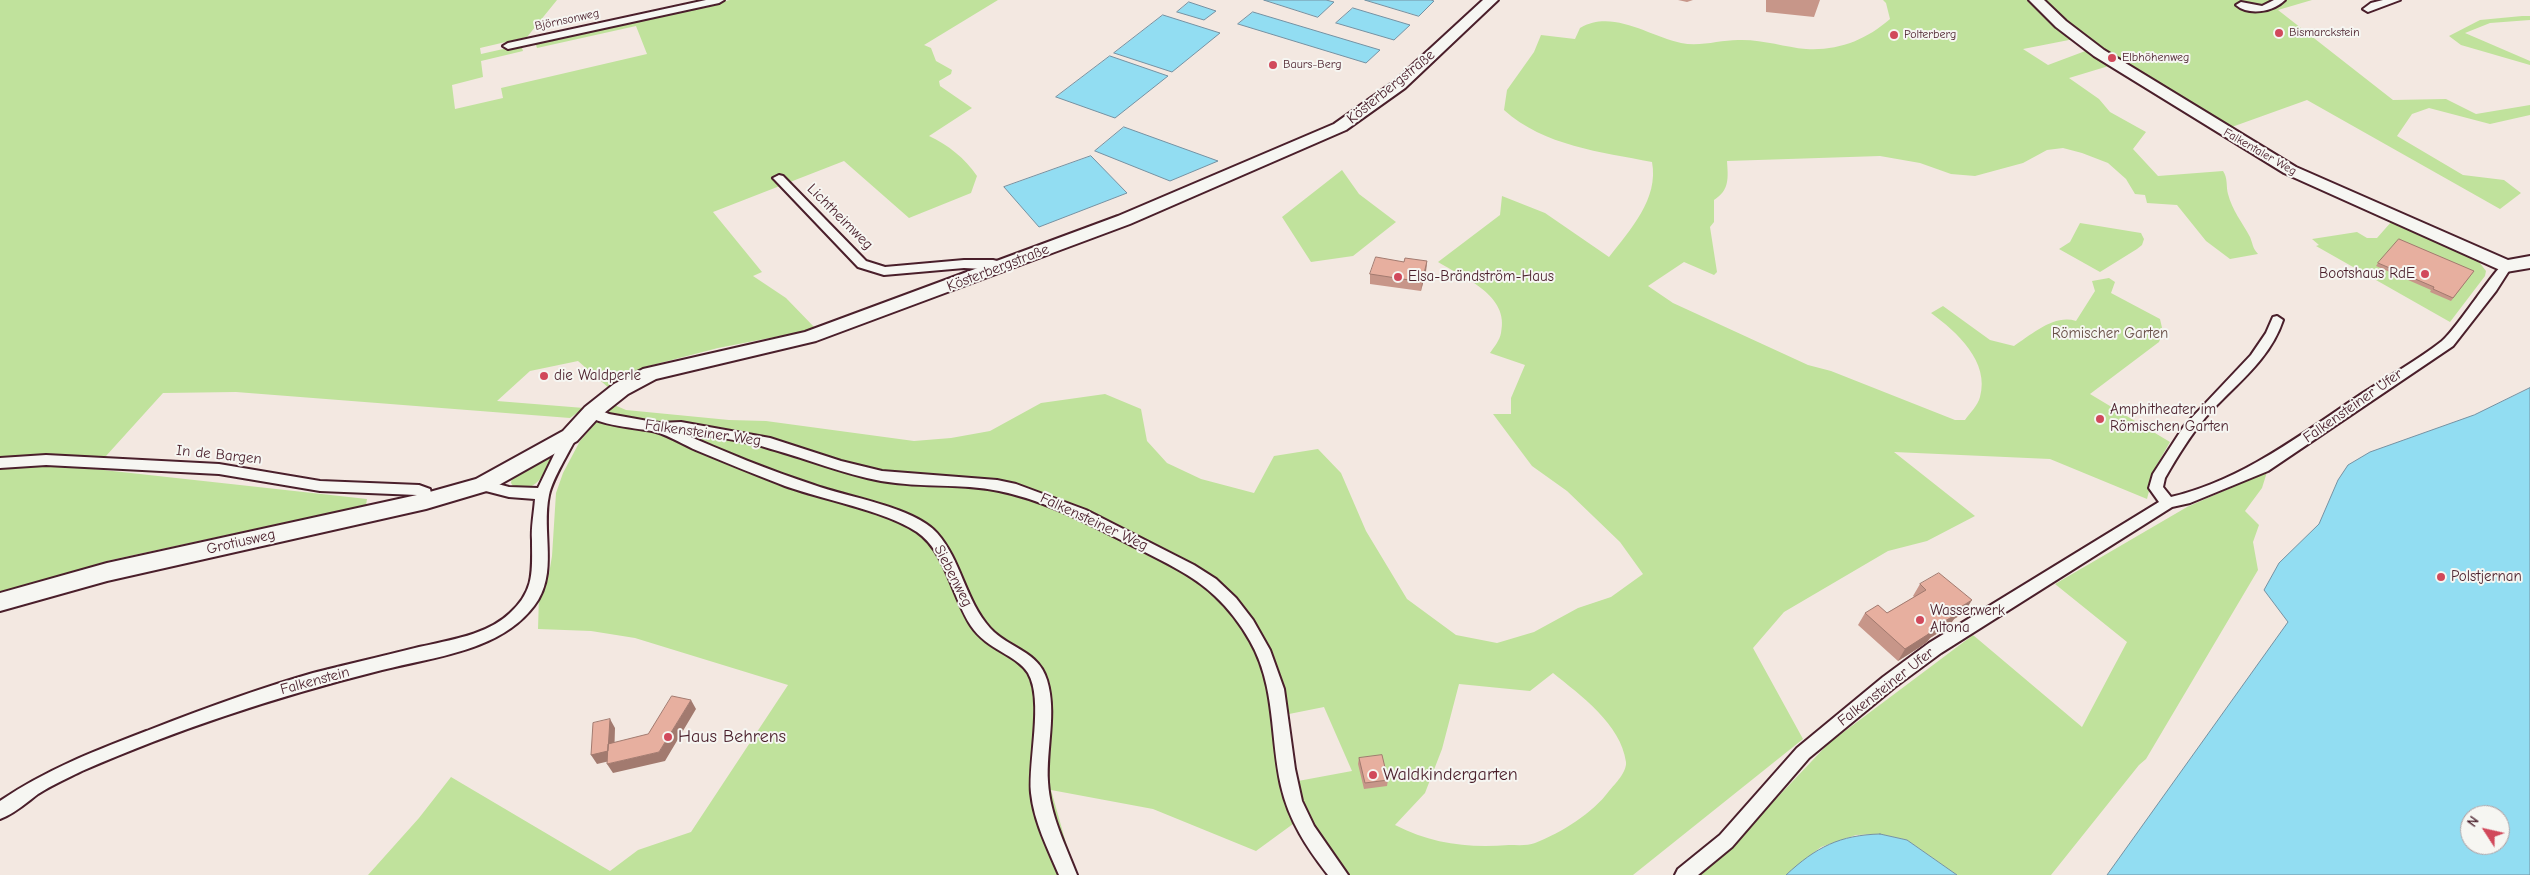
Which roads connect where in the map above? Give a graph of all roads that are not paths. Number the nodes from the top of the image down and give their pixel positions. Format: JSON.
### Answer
{"nodes":[{"id":1,"x":719,"y":0,"type":"edge"},
{"id":2,"x":1491,"y":0,"type":"edge"},
{"id":3,"x":2036,"y":0,"type":"edge"},
{"id":4,"x":2280,"y":0,"type":"edge"},
{"id":5,"x":2395,"y":0,"type":"edge"},
{"id":6,"x":2241,"y":5,"type":"dead end"},
{"id":7,"x":2368,"y":9,"type":"dead end"},
{"id":8,"x":508,"y":46,"type":"dead end"},
{"id":9,"x":779,"y":178,"type":"dead end"},
{"id":10,"x":2530,"y":262,"type":"edge"},
{"id":11,"x":1002,"y":266,"type":"junction"},
{"id":12,"x":2506,"y":266,"type":"junction"},
{"id":13,"x":2277,"y":320,"type":"dead end"},
{"id":14,"x":592,"y":412,"type":"junction"},
{"id":15,"x":659,"y":428,"type":"junction"},
{"id":16,"x":570,"y":436,"type":"junction"},
{"id":17,"x":0,"y":464,"type":"edge"},
{"id":18,"x":483,"y":486,"type":"junction"},
{"id":19,"x":542,"y":494,"type":"junction"},
{"id":20,"x":426,"y":501,"type":"junction"},
{"id":21,"x":2168,"y":503,"type":"junction"},
{"id":22,"x":0,"y":602,"type":"edge"},
{"id":23,"x":0,"y":812,"type":"edge"},
{"id":24,"x":1068,"y":875,"type":"edge"},
{"id":25,"x":1339,"y":875,"type":"edge"},
{"id":26,"x":1684,"y":875,"type":"edge"}],
"edges":[{"from":1,"to":8,"type":"street","name":"Björnsonweg"},
{"from":2,"to":11,"type":"street","name":"Kösterbergstraße"},
{"from":3,"to":12,"type":"street","name":"Falkentaler Weg"},
{"from":4,"to":6,"type":"street"},
{"from":5,"to":7,"type":"street"},
{"from":9,"to":11,"type":"street","name":"Lichtheimweg"},
{"from":10,"to":12,"type":"street"},
{"from":11,"to":14,"type":"street","name":"Kösterbergstraße"},
{"from":12,"to":21,"type":"street","name":"Falkensteiner Ufer"},
{"from":13,"to":21,"type":"street"},
{"from":14,"to":15,"type":"street","name":"Falkensteiner Weg"},
{"from":14,"to":16,"type":"street","name":"Kösterbergstraße"},
{"from":15,"to":24,"type":"street","name":"Siebenweg"},
{"from":15,"to":25,"type":"street","name":"Falkensteiner Weg"},
{"from":16,"to":18,"type":"street","name":"Kösterbergstraße"},
{"from":16,"to":19,"type":"street","name":"Falkenstein"},
{"from":17,"to":20,"type":"street","name":"In de Bargen"},
{"from":18,"to":19,"type":"street"},
{"from":18,"to":20,"type":"street","name":"Grotiusweg"},
{"from":19,"to":23,"type":"street","name":"Falkenstein"},
{"from":20,"to":22,"type":"street","name":"Grotiusweg"},
{"from":21,"to":26,"type":"street","name":"Falkensteiner Ufer"}]}
